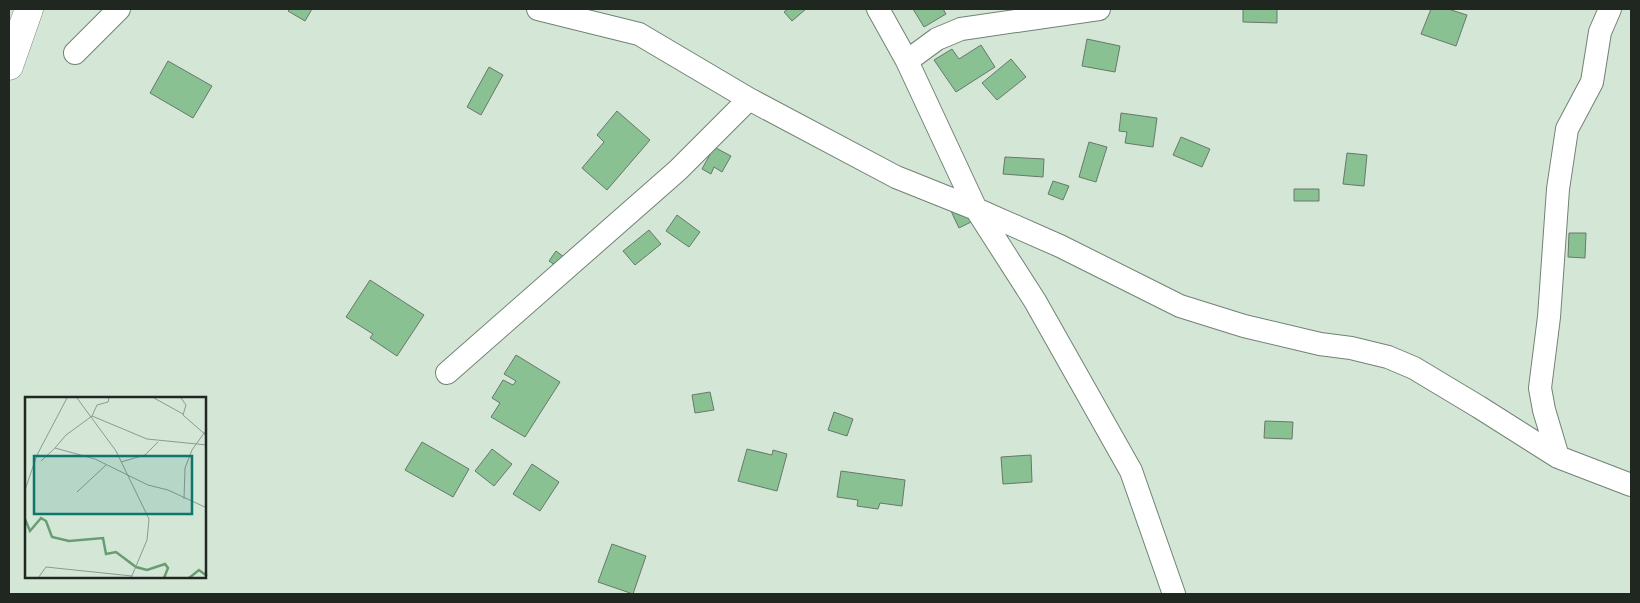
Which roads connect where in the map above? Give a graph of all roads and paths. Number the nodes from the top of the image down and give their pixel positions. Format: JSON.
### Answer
{"nodes":[{"id":1,"x":29,"y":9,"type":"edge"},
{"id":2,"x":119,"y":9,"type":"edge"},
{"id":3,"x":538,"y":9,"type":"edge"},
{"id":4,"x":878,"y":9,"type":"edge"},
{"id":5,"x":1099,"y":9,"type":"edge"},
{"id":6,"x":1610,"y":9,"type":"edge"},
{"id":7,"x":74,"y":53,"type":"dead end"},
{"id":8,"x":907,"y":61,"type":"junction"},
{"id":9,"x":9,"y":66,"type":"edge"},
{"id":10,"x":749,"y":99,"type":"junction"},
{"id":11,"x":976,"y":208,"type":"junction"},
{"id":12,"x":447,"y":373,"type":"dead end"},
{"id":13,"x":1558,"y":457,"type":"junction"},
{"id":14,"x":1631,"y":484,"type":"edge"},
{"id":15,"x":1174,"y":594,"type":"edge"}],
"edges":[{"from":1,"to":9,"type":"main road"},
{"from":2,"to":7,"type":"street"},
{"from":3,"to":10,"type":"street"},
{"from":4,"to":8,"type":"street"},
{"from":5,"to":8,"type":"street"},
{"from":6,"to":13,"type":"street"},
{"from":8,"to":11,"type":"street"},
{"from":10,"to":11,"type":"street"},
{"from":10,"to":12,"type":"street"},
{"from":11,"to":13,"type":"street"},
{"from":11,"to":15,"type":"street"},
{"from":13,"to":14,"type":"street"}]}
